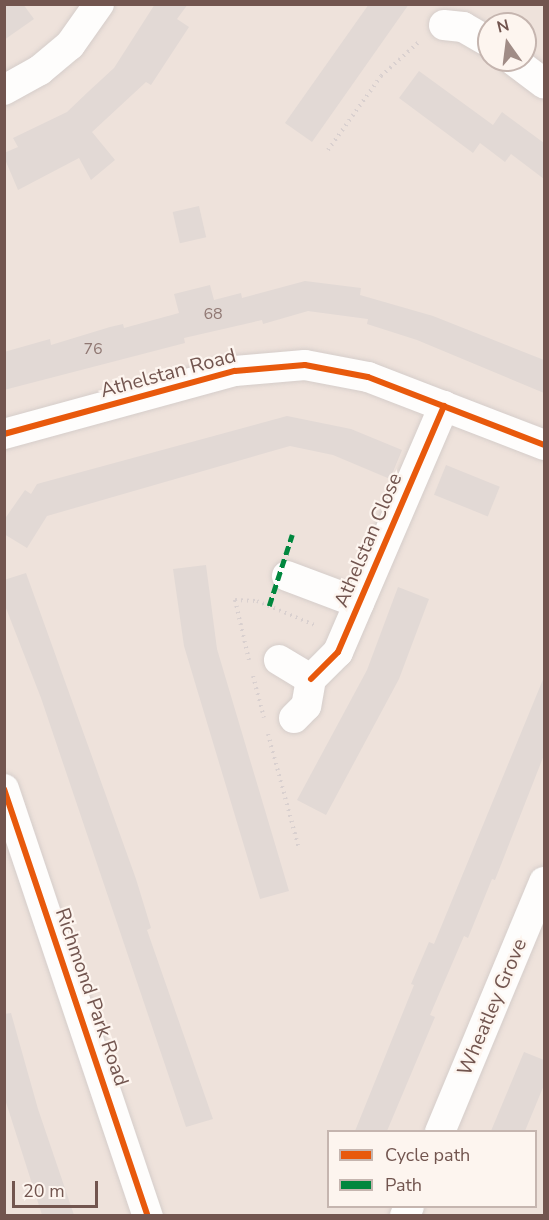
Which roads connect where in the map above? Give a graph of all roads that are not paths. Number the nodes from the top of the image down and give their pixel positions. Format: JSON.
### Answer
{"nodes":[{"id":1,"x":99,"y":4,"type":"edge"},
{"id":2,"x":444,"y":25,"type":"road end"},
{"id":3,"x":477,"y":35,"type":"edge"},
{"id":4,"x":529,"y":72,"type":"edge"},
{"id":5,"x":544,"y":83,"type":"edge"},
{"id":6,"x":4,"y":90,"type":"edge"},
{"id":7,"x":444,"y":406,"type":"junction"},
{"id":8,"x":4,"y":434,"type":"edge"},
{"id":9,"x":544,"y":445,"type":"edge"},
{"id":10,"x":287,"y":576,"type":"dead end"},
{"id":11,"x":359,"y":603,"type":"junction"},
{"id":12,"x":279,"y":660,"type":"dead end"},
{"id":13,"x":312,"y":679,"type":"junction"},
{"id":14,"x":294,"y":718,"type":"dead end"},
{"id":15,"x":4,"y":789,"type":"edge"},
{"id":16,"x":544,"y":882,"type":"edge"},
{"id":17,"x":440,"y":1130,"type":"edge"},
{"id":18,"x":148,"y":1215,"type":"edge"}],
"edges":[{"from":1,"to":6,"type":"street"},
{"from":2,"to":3,"type":"street"},
{"from":4,"to":5,"type":"street"},
{"from":7,"to":8,"type":"street","name":"Athelstan Road"},
{"from":7,"to":9,"type":"street","name":"Athelstan Road"},
{"from":7,"to":11,"type":"street","name":"Athelstan Close"},
{"from":10,"to":11,"type":"street","name":"Athelstan Close"},
{"from":11,"to":13,"type":"street","name":"Athelstan Close"},
{"from":12,"to":13,"type":"street"},
{"from":13,"to":14,"type":"street"},
{"from":15,"to":18,"type":"street","name":"Richmond Park Road"},
{"from":16,"to":17,"type":"street","name":"Wheatley Grove"}]}
